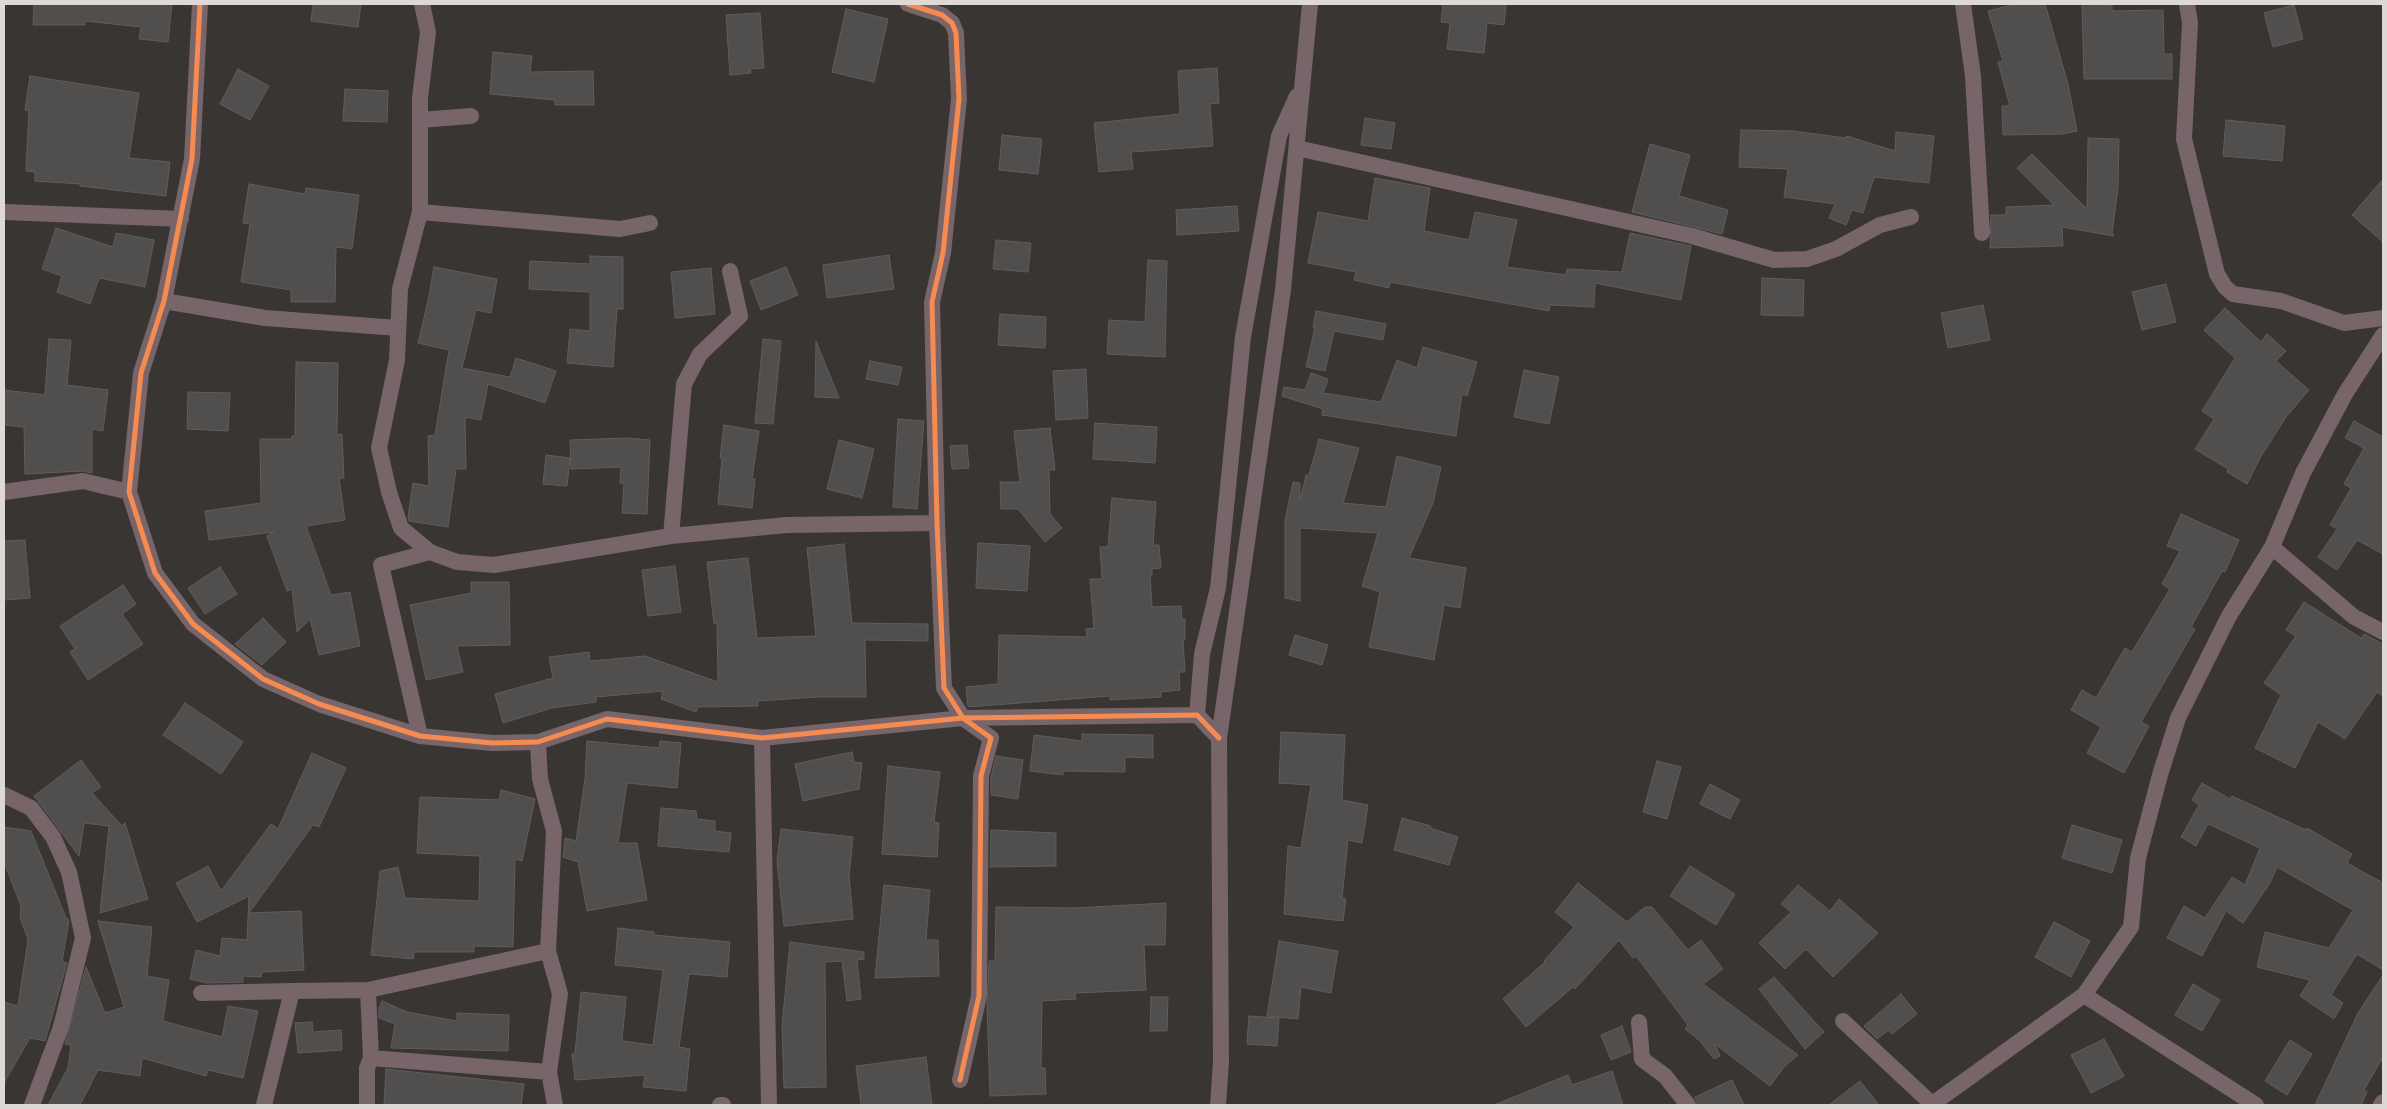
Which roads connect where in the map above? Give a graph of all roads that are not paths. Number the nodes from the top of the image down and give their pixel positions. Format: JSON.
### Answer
{"nodes":[{"id":1,"x":200,"y":4,"type":"edge"},
{"id":2,"x":422,"y":4,"type":"edge"},
{"id":3,"x":908,"y":4,"type":"edge"},
{"id":4,"x":1310,"y":4,"type":"edge"},
{"id":5,"x":1963,"y":4,"type":"edge"},
{"id":6,"x":2187,"y":4,"type":"edge"},
{"id":7,"x":1301,"y":86,"type":"junction"},
{"id":8,"x":471,"y":116,"type":"dead end"},
{"id":9,"x":420,"y":120,"type":"junction"},
{"id":10,"x":1297,"y":148,"type":"junction"},
{"id":11,"x":4,"y":212,"type":"edge"},
{"id":12,"x":420,"y":212,"type":"junction"},
{"id":13,"x":1911,"y":217,"type":"dead end"},
{"id":14,"x":181,"y":219,"type":"junction"},
{"id":15,"x":650,"y":223,"type":"dead end"},
{"id":16,"x":1982,"y":233,"type":"dead end"},
{"id":17,"x":730,"y":271,"type":"dead end"},
{"id":18,"x":164,"y":300,"type":"junction"},
{"id":19,"x":2383,"y":318,"type":"edge"},
{"id":20,"x":398,"y":328,"type":"junction"},
{"id":21,"x":2383,"y":335,"type":"edge"},
{"id":22,"x":4,"y":492,"type":"edge"},
{"id":23,"x":129,"y":492,"type":"junction"},
{"id":24,"x":937,"y":524,"type":"junction"},
{"id":25,"x":671,"y":536,"type":"junction"},
{"id":26,"x":2272,"y":547,"type":"junction"},
{"id":27,"x":430,"y":552,"type":"junction"},
{"id":28,"x":2383,"y":632,"type":"edge"},
{"id":29,"x":1197,"y":716,"type":"junction"},
{"id":30,"x":963,"y":718,"type":"junction"},
{"id":31,"x":420,"y":736,"type":"junction"},
{"id":32,"x":762,"y":738,"type":"junction"},
{"id":33,"x":1219,"y":738,"type":"junction"},
{"id":34,"x":538,"y":742,"type":"junction"},
{"id":35,"x":4,"y":795,"type":"edge"},
{"id":36,"x":548,"y":951,"type":"junction"},
{"id":37,"x":368,"y":990,"type":"junction"},
{"id":38,"x":292,"y":991,"type":"junction"},
{"id":39,"x":201,"y":993,"type":"dead end"},
{"id":40,"x":2084,"y":995,"type":"junction"},
{"id":41,"x":1843,"y":1021,"type":"dead end"},
{"id":42,"x":1639,"y":1022,"type":"dead end"},
{"id":43,"x":371,"y":1058,"type":"junction"},
{"id":44,"x":549,"y":1072,"type":"junction"},
{"id":45,"x":960,"y":1080,"type":"dead end"},
{"id":46,"x":2383,"y":1102,"type":"edge"},
{"id":47,"x":1932,"y":1104,"type":"edge"},
{"id":48,"x":32,"y":1105,"type":"edge"},
{"id":49,"x":264,"y":1105,"type":"edge"},
{"id":50,"x":367,"y":1105,"type":"edge"},
{"id":51,"x":555,"y":1105,"type":"edge"},
{"id":52,"x":769,"y":1105,"type":"edge"},
{"id":53,"x":1218,"y":1105,"type":"edge"},
{"id":54,"x":1688,"y":1105,"type":"edge"},
{"id":55,"x":2256,"y":1105,"type":"edge"},
{"id":56,"x":2381,"y":1105,"type":"edge"}],
"edges":[{"from":1,"to":14,"type":"street"},
{"from":2,"to":9,"type":"street"},
{"from":3,"to":24,"type":"street"},
{"from":4,"to":7,"type":"street"},
{"from":5,"to":16,"type":"street"},
{"from":6,"to":19,"type":"street"},
{"from":7,"to":10,"type":"street"},
{"from":7,"to":29,"type":"street"},
{"from":8,"to":9,"type":"street"},
{"from":9,"to":12,"type":"street"},
{"from":10,"to":13,"type":"street"},
{"from":10,"to":33,"type":"street"},
{"from":11,"to":14,"type":"street"},
{"from":12,"to":15,"type":"street"},
{"from":12,"to":20,"type":"street"},
{"from":14,"to":18,"type":"street"},
{"from":17,"to":25,"type":"street"},
{"from":18,"to":20,"type":"street"},
{"from":18,"to":23,"type":"street"},
{"from":20,"to":27,"type":"street"},
{"from":21,"to":26,"type":"street"},
{"from":22,"to":23,"type":"street"},
{"from":23,"to":31,"type":"street"},
{"from":24,"to":25,"type":"street"},
{"from":24,"to":30,"type":"street"},
{"from":25,"to":27,"type":"street"},
{"from":26,"to":28,"type":"street"},
{"from":26,"to":40,"type":"street"},
{"from":27,"to":31,"type":"street"},
{"from":29,"to":30,"type":"street"},
{"from":29,"to":33,"type":"street"},
{"from":30,"to":32,"type":"street"},
{"from":30,"to":45,"type":"street"},
{"from":31,"to":34,"type":"street"},
{"from":32,"to":34,"type":"street"},
{"from":32,"to":52,"type":"street"},
{"from":33,"to":53,"type":"street"},
{"from":34,"to":36,"type":"street"},
{"from":35,"to":48,"type":"street"},
{"from":36,"to":37,"type":"street"},
{"from":36,"to":44,"type":"street"},
{"from":37,"to":38,"type":"street"},
{"from":37,"to":43,"type":"street"},
{"from":38,"to":39,"type":"street"},
{"from":38,"to":49,"type":"street"},
{"from":40,"to":47,"type":"street"},
{"from":40,"to":55,"type":"street"},
{"from":41,"to":47,"type":"street"},
{"from":42,"to":54,"type":"street"},
{"from":43,"to":44,"type":"street"},
{"from":43,"to":50,"type":"street"},
{"from":44,"to":51,"type":"street"},
{"from":46,"to":56,"type":"street"}]}
